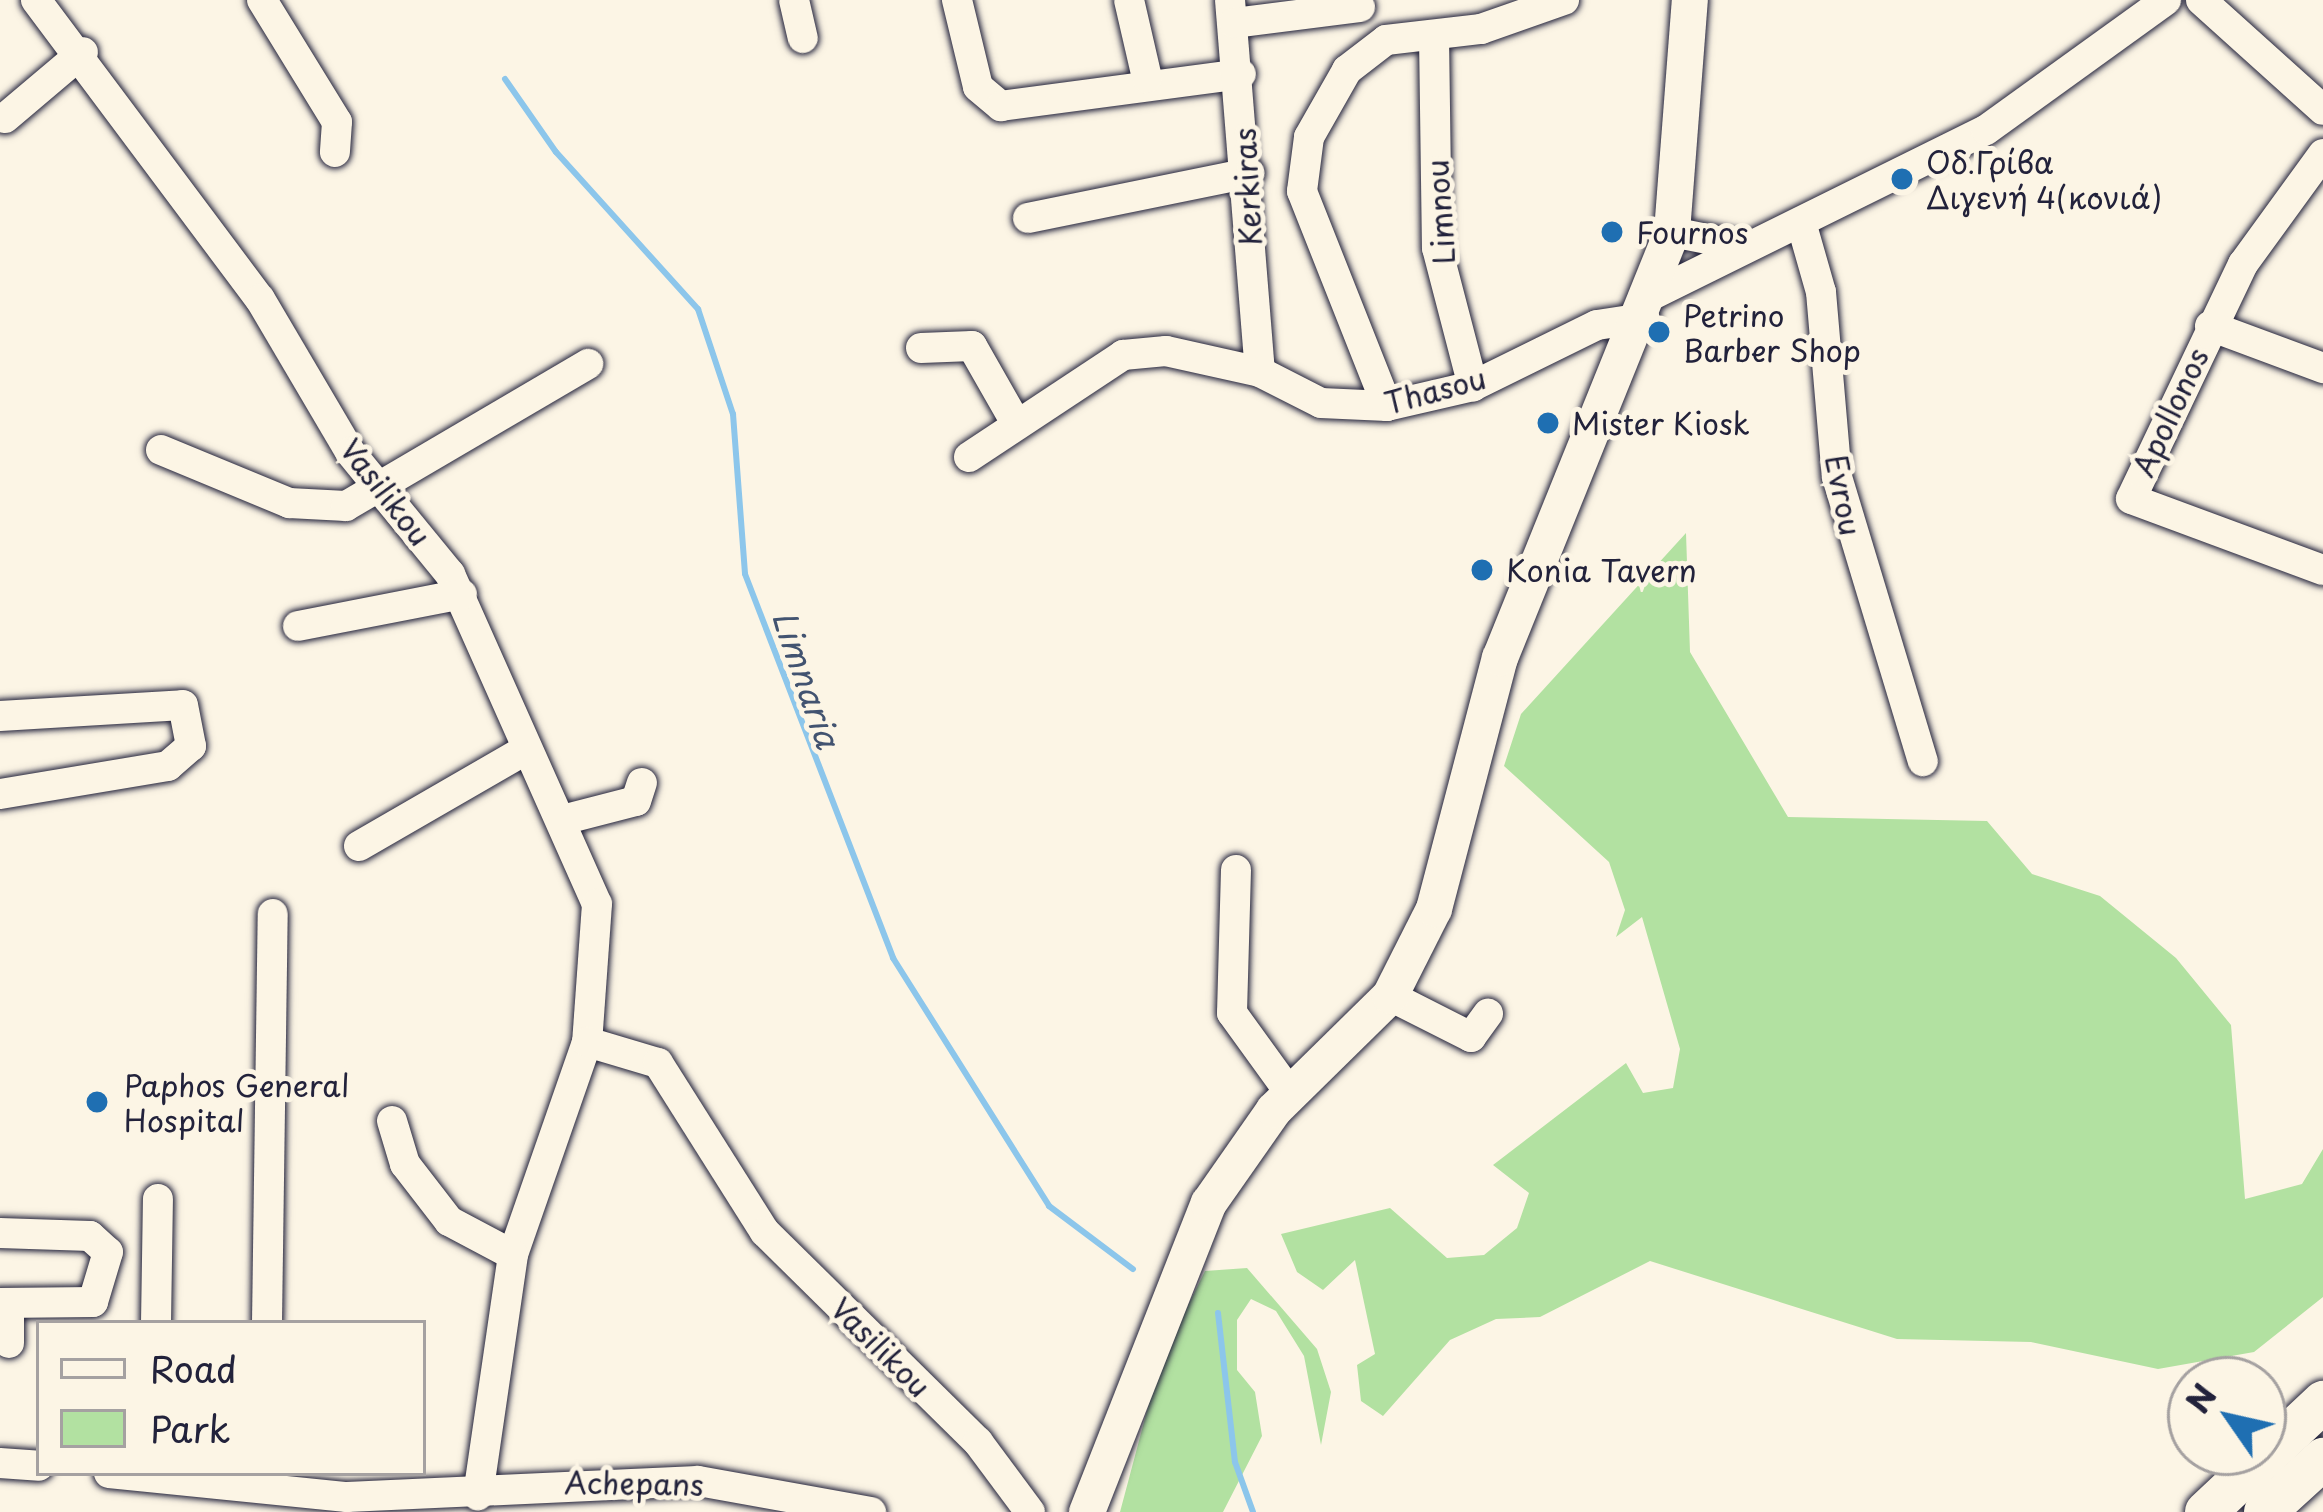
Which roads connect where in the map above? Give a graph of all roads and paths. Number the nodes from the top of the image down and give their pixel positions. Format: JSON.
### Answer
{"nodes":[{"id":1,"x":36,"y":0,"type":"edge"},
{"id":2,"x":262,"y":0,"type":"edge"},
{"id":3,"x":794,"y":0,"type":"edge"},
{"id":4,"x":958,"y":0,"type":"edge"},
{"id":5,"x":1129,"y":0,"type":"edge"},
{"id":6,"x":1564,"y":0,"type":"edge"},
{"id":7,"x":1690,"y":0,"type":"edge"},
{"id":8,"x":2166,"y":0,"type":"edge"},
{"id":9,"x":2200,"y":0,"type":"edge"},
{"id":10,"x":1360,"y":7,"type":"dead end"},
{"id":11,"x":1232,"y":12,"type":"edge"},
{"id":12,"x":1434,"y":36,"type":"junction"},
{"id":13,"x":802,"y":38,"type":"dead end"},
{"id":14,"x":82,"y":52,"type":"junction"},
{"id":15,"x":1241,"y":74,"type":"junction"},
{"id":16,"x":1148,"y":78,"type":"junction"},
{"id":17,"x":2323,"y":110,"type":"edge"},
{"id":18,"x":5,"y":118,"type":"dead end"},
{"id":19,"x":335,"y":152,"type":"dead end"},
{"id":20,"x":2323,"y":154,"type":"edge"},
{"id":21,"x":1249,"y":173,"type":"junction"},
{"id":22,"x":1028,"y":218,"type":"dead end"},
{"id":23,"x":1801,"y":222,"type":"junction"},
{"id":24,"x":1672,"y":232,"type":"junction"},
{"id":25,"x":1748,"y":248,"type":"junction"},
{"id":26,"x":1649,"y":306,"type":"junction"},
{"id":27,"x":2210,"y":326,"type":"junction"},
{"id":28,"x":921,"y":349,"type":"dead end"},
{"id":29,"x":588,"y":364,"type":"dead end"},
{"id":30,"x":2323,"y":368,"type":"edge"},
{"id":31,"x":1260,"y":372,"type":"junction"},
{"id":32,"x":1473,"y":386,"type":"junction"},
{"id":33,"x":1388,"y":406,"type":"junction"},
{"id":34,"x":1016,"y":423,"type":"junction"},
{"id":35,"x":160,"y":450,"type":"dead end"},
{"id":36,"x":969,"y":458,"type":"dead end"},
{"id":37,"x":382,"y":491,"type":"junction"},
{"id":38,"x":2323,"y":570,"type":"edge"},
{"id":39,"x":462,"y":594,"type":"junction"},
{"id":40,"x":298,"y":626,"type":"dead end"},
{"id":41,"x":0,"y":716,"type":"edge"},
{"id":42,"x":527,"y":749,"type":"junction"},
{"id":43,"x":1923,"y":761,"type":"dead end"},
{"id":44,"x":642,"y":783,"type":"dead end"},
{"id":45,"x":0,"y":794,"type":"edge"},
{"id":46,"x":566,"y":819,"type":"junction"},
{"id":47,"x":359,"y":846,"type":"dead end"},
{"id":48,"x":1237,"y":870,"type":"dead end"},
{"id":49,"x":273,"y":914,"type":"dead end"},
{"id":50,"x":1390,"y":996,"type":"junction"},
{"id":51,"x":1488,"y":1014,"type":"dead end"},
{"id":52,"x":587,"y":1042,"type":"junction"},
{"id":53,"x":1289,"y":1093,"type":"junction"},
{"id":54,"x":392,"y":1121,"type":"dead end"},
{"id":55,"x":158,"y":1199,"type":"dead end"},
{"id":56,"x":0,"y":1233,"type":"edge"},
{"id":57,"x":513,"y":1255,"type":"junction"},
{"id":58,"x":4,"y":1303,"type":"edge"},
{"id":59,"x":156,"y":1320,"type":"edge"},
{"id":60,"x":267,"y":1320,"type":"edge"},
{"id":61,"x":9,"y":1343,"type":"dead end"},
{"id":62,"x":2323,"y":1402,"type":"edge"},
{"id":63,"x":2323,"y":1459,"type":"edge"},
{"id":64,"x":0,"y":1463,"type":"edge"},
{"id":65,"x":36,"y":1466,"type":"edge"},
{"id":66,"x":154,"y":1476,"type":"edge"},
{"id":67,"x":268,"y":1482,"type":"edge"},
{"id":68,"x":478,"y":1495,"type":"junction"},
{"id":69,"x":443,"y":1503,"type":"edge"},
{"id":70,"x":871,"y":1512,"type":"edge"},
{"id":71,"x":1030,"y":1512,"type":"edge"},
{"id":72,"x":1088,"y":1512,"type":"edge"},
{"id":73,"x":2206,"y":1512,"type":"edge"},
{"id":74,"x":2265,"y":1512,"type":"edge"}],
"edges":[{"from":1,"to":14,"type":"street","name":"Vasilikou"},
{"from":2,"to":19,"type":"street"},
{"from":3,"to":13,"type":"street"},
{"from":4,"to":16,"type":"street"},
{"from":5,"to":16,"type":"street"},
{"from":6,"to":12,"type":"street"},
{"from":7,"to":24,"type":"main road"},
{"from":8,"to":23,"type":"street","name":"Thasou"},
{"from":9,"to":17,"type":"street"},
{"from":10,"to":11,"type":"street"},
{"from":11,"to":15,"type":"street","name":"Kerkiras"},
{"from":12,"to":32,"type":"street","name":"Limnou"},
{"from":12,"to":33,"type":"street"},
{"from":14,"to":18,"type":"street"},
{"from":14,"to":37,"type":"street","name":"Vasilikou"},
{"from":15,"to":16,"type":"street"},
{"from":15,"to":21,"type":"street","name":"Kerkiras"},
{"from":20,"to":27,"type":"street","name":"Apollonos"},
{"from":21,"to":22,"type":"street"},
{"from":21,"to":31,"type":"street","name":"Kerkiras"},
{"from":23,"to":25,"type":"street","name":"Thasou"},
{"from":23,"to":43,"type":"street","name":"Evrou"},
{"from":24,"to":25,"type":"street"},
{"from":24,"to":26,"type":"main road"},
{"from":25,"to":26,"type":"street","name":"Thasou"},
{"from":26,"to":32,"type":"street","name":"Thasou"},
{"from":26,"to":50,"type":"main road"},
{"from":27,"to":30,"type":"street"},
{"from":27,"to":38,"type":"street","name":"Apollonos"},
{"from":28,"to":34,"type":"street"},
{"from":29,"to":37,"type":"street"},
{"from":31,"to":33,"type":"street","name":"Thasou"},
{"from":31,"to":34,"type":"street","name":"Thasou"},
{"from":32,"to":33,"type":"street","name":"Thasou"},
{"from":34,"to":36,"type":"street","name":"Thasou"},
{"from":35,"to":37,"type":"street"},
{"from":37,"to":39,"type":"street","name":"Vasilikou"},
{"from":39,"to":40,"type":"street"},
{"from":39,"to":42,"type":"street","name":"Vasilikou"},
{"from":41,"to":45,"type":"street"},
{"from":42,"to":46,"type":"street","name":"Vasilikou"},
{"from":42,"to":47,"type":"street"},
{"from":44,"to":46,"type":"street"},
{"from":46,"to":52,"type":"street","name":"Vasilikou"},
{"from":48,"to":53,"type":"street"},
{"from":49,"to":60,"type":"street"},
{"from":50,"to":51,"type":"street"},
{"from":50,"to":53,"type":"main road"},
{"from":52,"to":57,"type":"street","name":"Vasilikou"},
{"from":52,"to":71,"type":"street","name":"Vasilikou"},
{"from":53,"to":72,"type":"main road"},
{"from":54,"to":57,"type":"street"},
{"from":55,"to":59,"type":"street"},
{"from":56,"to":58,"type":"street"},
{"from":57,"to":68,"type":"street","name":"Vasilikou"},
{"from":58,"to":61,"type":"street"},
{"from":62,"to":73,"type":"highway"},
{"from":63,"to":74,"type":"highway"},
{"from":64,"to":65,"type":"street"},
{"from":66,"to":67,"type":"street","name":"Achepans"},
{"from":67,"to":69,"type":"street","name":"Achepans"},
{"from":68,"to":69,"type":"street","name":"Achepans"},
{"from":68,"to":70,"type":"street","name":"Achepans"}]}
